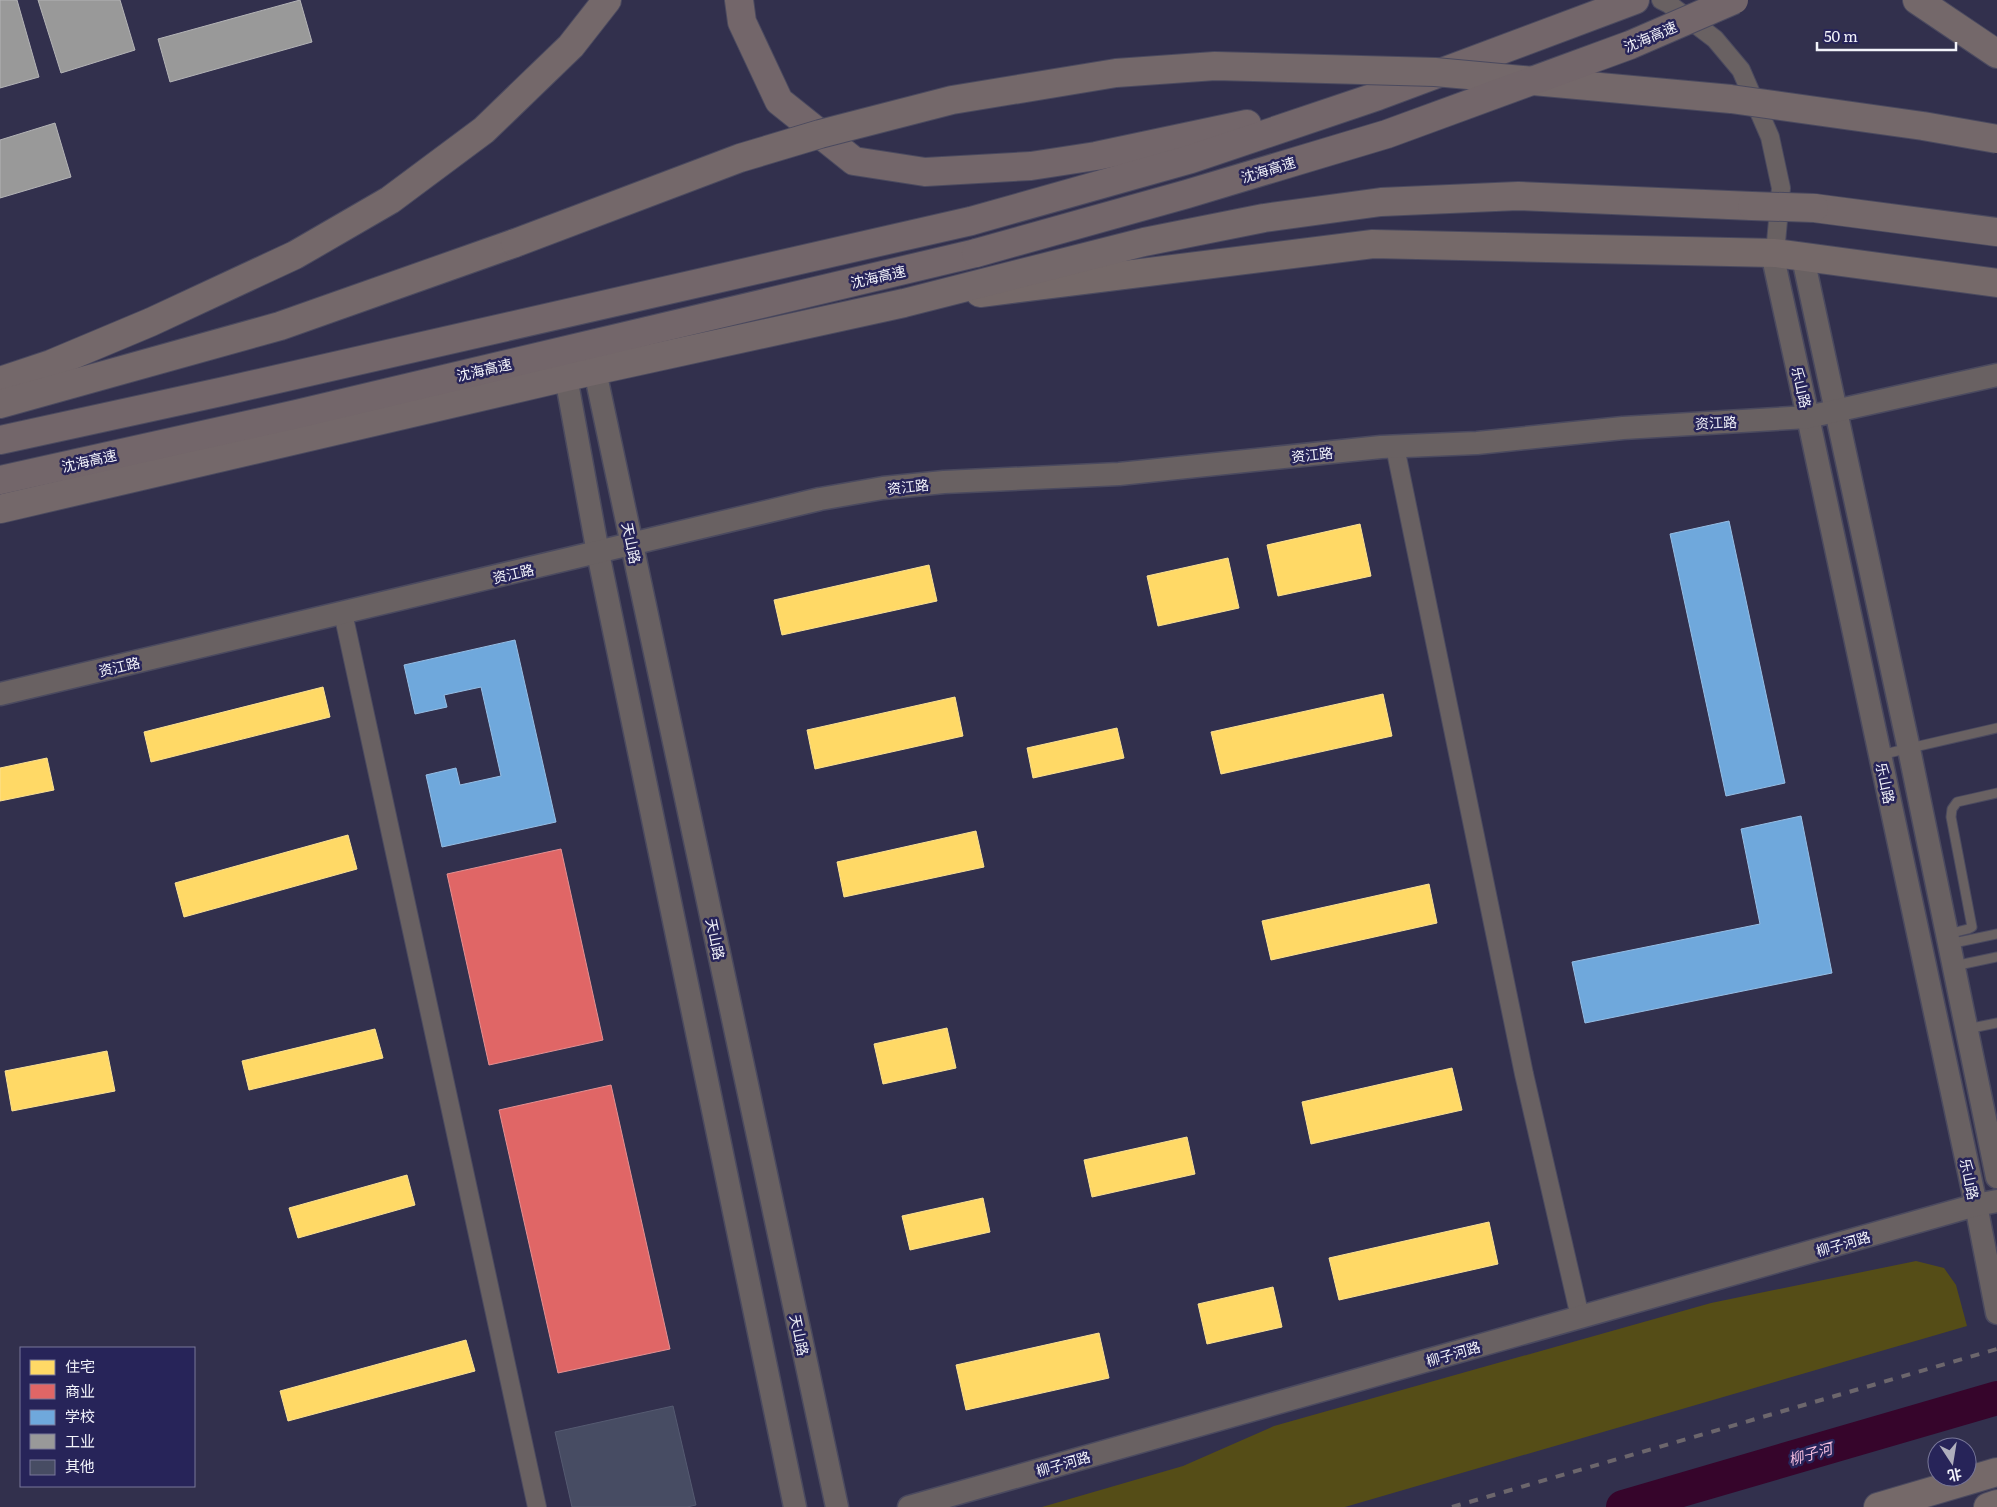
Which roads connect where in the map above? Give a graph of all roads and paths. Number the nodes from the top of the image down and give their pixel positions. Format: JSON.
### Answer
{"nodes":[{"id":1,"x":607,"y":0,"type":"edge"},
{"id":2,"x":739,"y":0,"type":"edge"},
{"id":3,"x":1635,"y":0,"type":"edge"},
{"id":4,"x":1661,"y":0,"type":"edge"},
{"id":5,"x":1734,"y":0,"type":"edge"},
{"id":6,"x":1917,"y":0,"type":"edge"},
{"id":7,"x":1997,"y":54,"type":"edge"},
{"id":8,"x":1378,"y":96,"type":"junction"},
{"id":9,"x":1997,"y":139,"type":"edge"},
{"id":10,"x":1997,"y":232,"type":"edge"},
{"id":11,"x":1773,"y":253,"type":"junction"},
{"id":12,"x":1803,"y":258,"type":"junction"},
{"id":13,"x":1997,"y":282,"type":"edge"},
{"id":14,"x":904,"y":303,"type":"junction"},
{"id":15,"x":594,"y":371,"type":"junction"},
{"id":16,"x":1997,"y":375,"type":"edge"},
{"id":17,"x":566,"y":377,"type":"junction"},
{"id":18,"x":0,"y":382,"type":"edge"},
{"id":19,"x":0,"y":404,"type":"edge"},
{"id":20,"x":1837,"y":411,"type":"junction"},
{"id":21,"x":1808,"y":417,"type":"junction"},
{"id":22,"x":0,"y":440,"type":"edge"},
{"id":23,"x":1395,"y":446,"type":"junction"},
{"id":24,"x":0,"y":480,"type":"edge"},
{"id":25,"x":0,"y":509,"type":"edge"},
{"id":26,"x":632,"y":545,"type":"junction"},
{"id":27,"x":598,"y":553,"type":"junction"},
{"id":28,"x":343,"y":613,"type":"junction"},
{"id":29,"x":0,"y":694,"type":"edge"},
{"id":30,"x":1997,"y":728,"type":"edge"},
{"id":31,"x":1909,"y":749,"type":"junction"},
{"id":32,"x":1880,"y":755,"type":"junction"},
{"id":33,"x":1997,"y":793,"type":"edge"},
{"id":34,"x":1997,"y":934,"type":"edge"},
{"id":35,"x":1948,"y":939,"type":"junction"},
{"id":36,"x":1997,"y":957,"type":"edge"},
{"id":37,"x":1954,"y":966,"type":"junction"},
{"id":38,"x":1997,"y":1023,"type":"edge"},
{"id":39,"x":1967,"y":1030,"type":"junction"},
{"id":40,"x":1997,"y":1177,"type":"edge"},
{"id":41,"x":1986,"y":1203,"type":"edge"},
{"id":42,"x":1997,"y":1313,"type":"edge"},
{"id":43,"x":1580,"y":1317,"type":"junction"},
{"id":44,"x":1997,"y":1472,"type":"edge"},
{"id":45,"x":1997,"y":1504,"type":"edge"},
{"id":46,"x":537,"y":1507,"type":"edge"},
{"id":47,"x":795,"y":1507,"type":"edge"},
{"id":48,"x":837,"y":1507,"type":"edge"},
{"id":49,"x":909,"y":1507,"type":"edge"},
{"id":50,"x":1878,"y":1507,"type":"edge"},
{"id":51,"x":1988,"y":1507,"type":"edge"}],
"edges":[{"from":1,"to":18,"type":"highway"},
{"from":2,"to":8,"type":"highway"},
{"from":3,"to":8,"type":"highway","bridge":true},
{"from":4,"to":11,"type":"street"},
{"from":5,"to":24,"type":"highway","name":"沈海高速","bridge":true},
{"from":6,"to":7,"type":"highway"},
{"from":8,"to":22,"type":"highway"},
{"from":9,"to":19,"type":"highway","bridge":true},
{"from":10,"to":14,"type":"highway","bridge":true},
{"from":11,"to":12,"type":"main road"},
{"from":11,"to":14,"type":"main road"},
{"from":11,"to":21,"type":"street","name":"乐山路"},
{"from":12,"to":13,"type":"main road"},
{"from":12,"to":20,"type":"street","name":"乐山路"},
{"from":14,"to":15,"type":"highway"},
{"from":15,"to":17,"type":"highway"},
{"from":15,"to":26,"type":"street","name":"天山路"},
{"from":16,"to":20,"type":"street","name":"资江路"},
{"from":17,"to":25,"type":"highway"},
{"from":17,"to":27,"type":"street"},
{"from":20,"to":21,"type":"street","name":"资江路"},
{"from":20,"to":31,"type":"street","name":"乐山路"},
{"from":21,"to":23,"type":"street","name":"资江路"},
{"from":21,"to":32,"type":"street","name":"乐山路"},
{"from":23,"to":26,"type":"street","name":"资江路"},
{"from":23,"to":43,"type":"street"},
{"from":26,"to":27,"type":"street","name":"资江路"},
{"from":26,"to":48,"type":"street","name":"天山路"},
{"from":27,"to":28,"type":"street","name":"资江路"},
{"from":27,"to":47,"type":"street"},
{"from":28,"to":29,"type":"street","name":"资江路"},
{"from":28,"to":46,"type":"street"},
{"from":30,"to":31,"type":"lane"},
{"from":31,"to":32,"type":"lane"},
{"from":31,"to":35,"type":"street","name":"乐山路"},
{"from":32,"to":41,"type":"street","name":"乐山路"},
{"from":33,"to":35,"type":"lane"},
{"from":34,"to":35,"type":"lane"},
{"from":35,"to":37,"type":"street","name":"乐山路"},
{"from":36,"to":37,"type":"lane"},
{"from":37,"to":39,"type":"street","name":"乐山路"},
{"from":38,"to":39,"type":"lane"},
{"from":39,"to":40,"type":"street","name":"乐山路"},
{"from":41,"to":42,"type":"street","name":"乐山路"},
{"from":41,"to":43,"type":"street","name":"柳子河路"},
{"from":43,"to":49,"type":"street","name":"柳子河路"},
{"from":44,"to":50,"type":"main road"},
{"from":45,"to":51,"type":"main road"}]}
